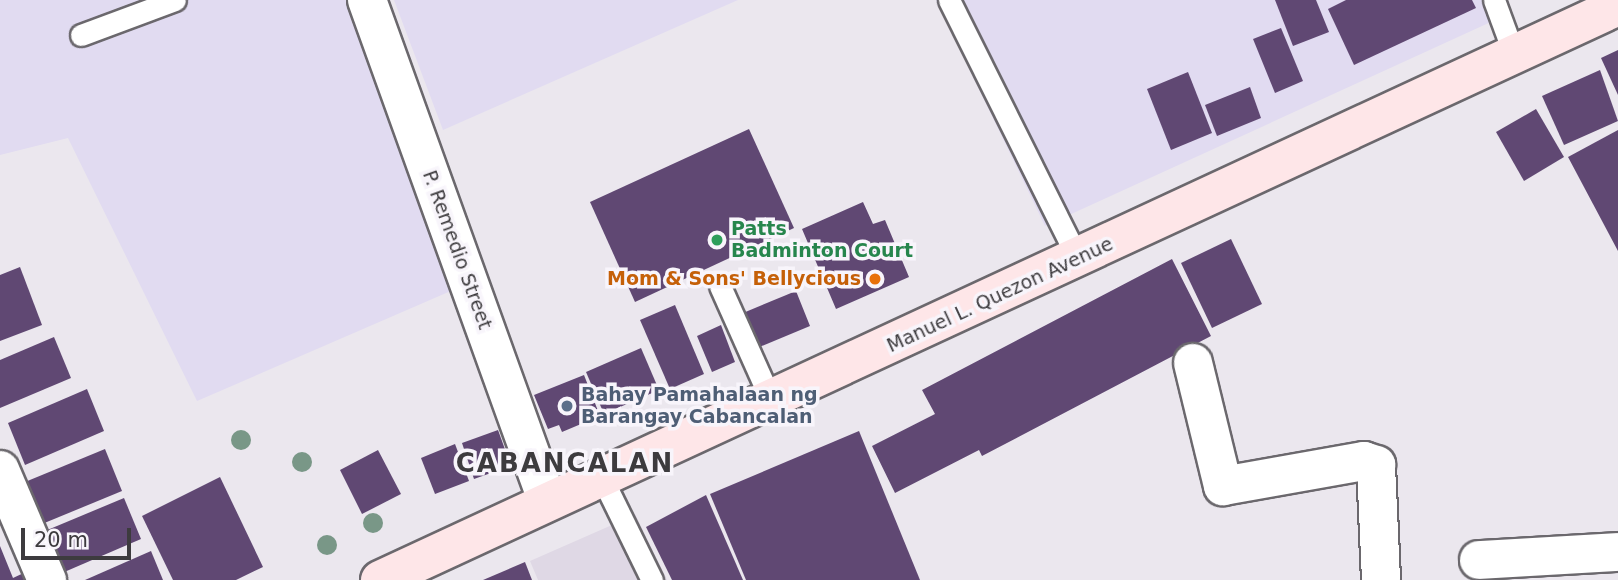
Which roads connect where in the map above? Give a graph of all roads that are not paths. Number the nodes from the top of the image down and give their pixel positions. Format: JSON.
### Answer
{"nodes":[{"id":1,"x":175,"y":0,"type":"edge"},
{"id":2,"x":367,"y":0,"type":"edge"},
{"id":3,"x":949,"y":0,"type":"edge"},
{"id":4,"x":1494,"y":0,"type":"edge"},
{"id":5,"x":1616,"y":4,"type":"edge"},
{"id":6,"x":81,"y":35,"type":"dead end"},
{"id":7,"x":1515,"y":57,"type":"junction"},
{"id":8,"x":1078,"y":259,"type":"junction"},
{"id":9,"x":720,"y":286,"type":"dead end"},
{"id":10,"x":1193,"y":363,"type":"dead end"},
{"id":11,"x":771,"y":400,"type":"junction"},
{"id":12,"x":0,"y":470,"type":"edge"},
{"id":13,"x":601,"y":476,"type":"junction"},
{"id":14,"x":547,"y":500,"type":"junction"},
{"id":15,"x":1618,"y":552,"type":"edge"},
{"id":16,"x":1479,"y":560,"type":"dead end"},
{"id":17,"x":47,"y":580,"type":"edge"},
{"id":18,"x":380,"y":580,"type":"edge"},
{"id":19,"x":652,"y":580,"type":"edge"},
{"id":20,"x":1381,"y":580,"type":"edge"}],
"edges":[{"from":1,"to":6,"type":"lane"},
{"from":2,"to":14,"type":"street","name":"P. Remedio Street"},
{"from":3,"to":8,"type":"lane"},
{"from":4,"to":7,"type":"lane"},
{"from":5,"to":7,"type":"main road","name":"Manuel L. Quezon Avenue"},
{"from":7,"to":8,"type":"main road","name":"Manuel L. Quezon Avenue"},
{"from":8,"to":11,"type":"main road","name":"Manuel L. Quezon Avenue"},
{"from":9,"to":11,"type":"lane"},
{"from":10,"to":20,"type":"street"},
{"from":11,"to":13,"type":"main road","name":"Manuel L. Quezon Avenue"},
{"from":12,"to":17,"type":"street"},
{"from":13,"to":14,"type":"main road","name":"Manuel L. Quezon Avenue"},
{"from":13,"to":19,"type":"lane"},
{"from":14,"to":18,"type":"main road","name":"Manuel L. Quezon Avenue"},
{"from":15,"to":16,"type":"street"}]}
